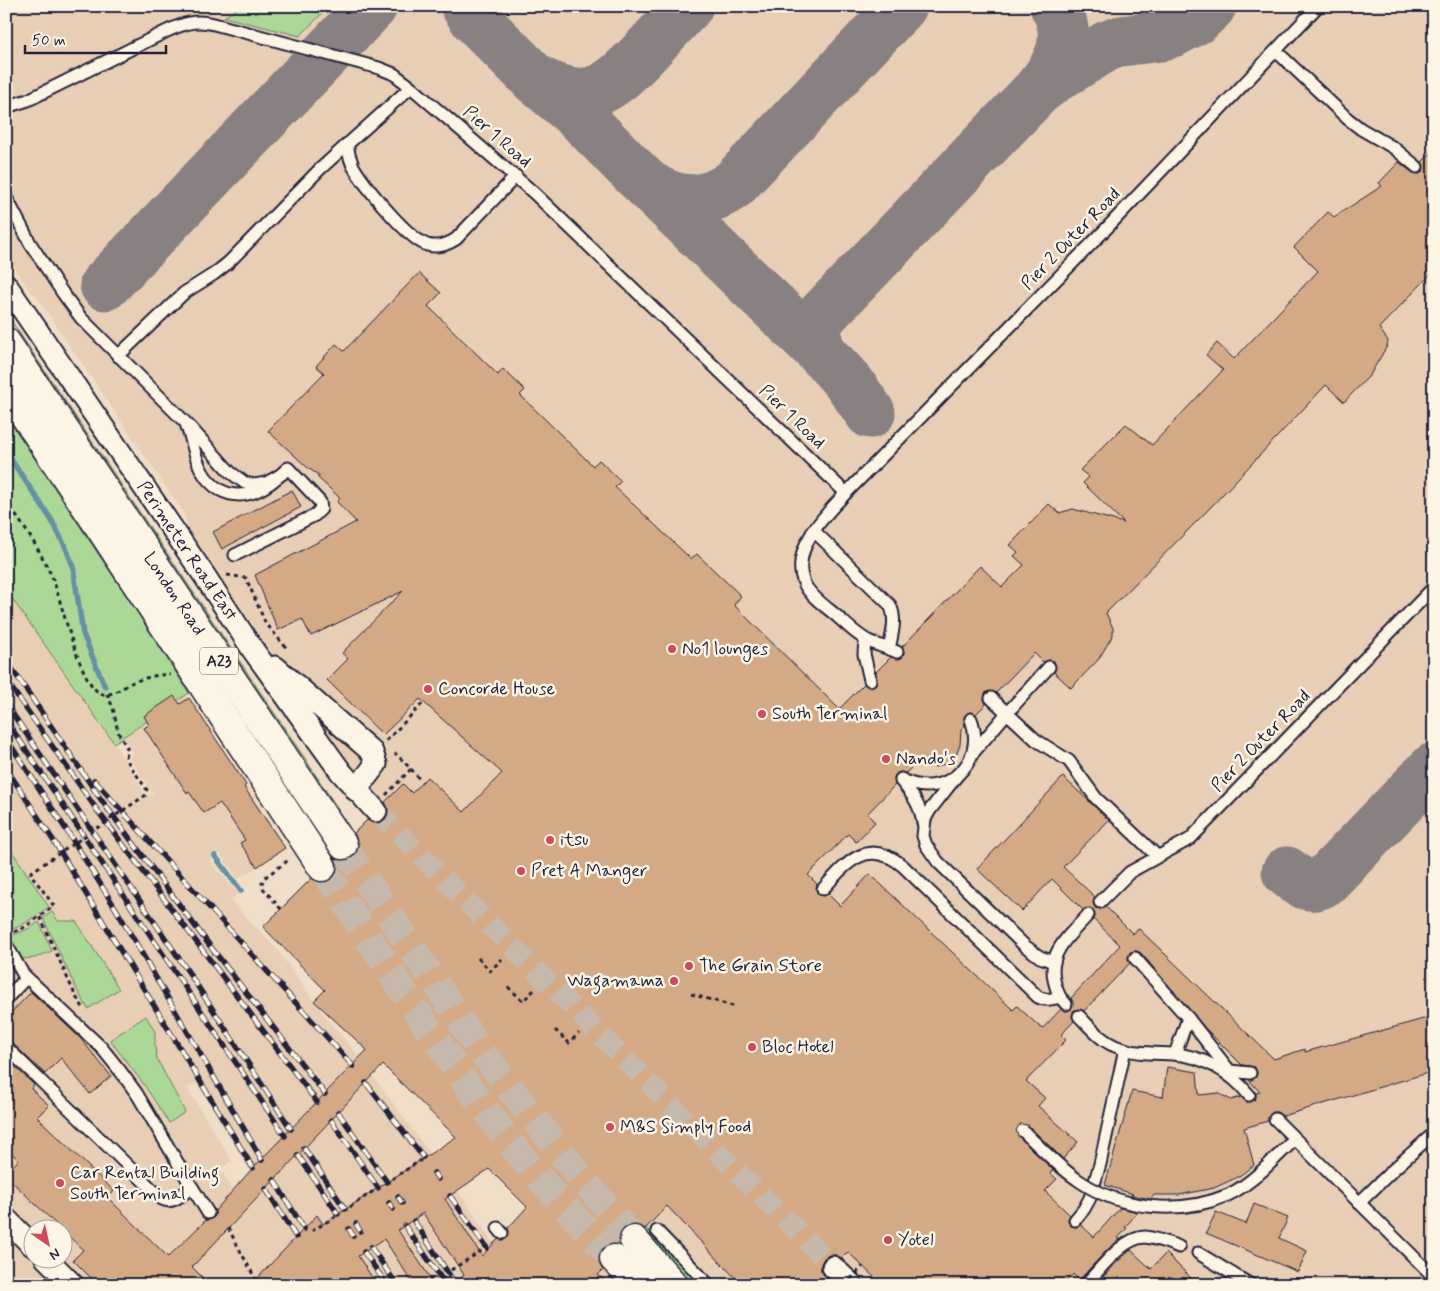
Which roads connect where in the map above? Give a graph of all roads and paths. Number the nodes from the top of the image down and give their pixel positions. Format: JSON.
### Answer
{"nodes":[{"id":1,"x":1318,"y":6,"type":"edge"},
{"id":2,"x":1276,"y":51,"type":"junction"},
{"id":3,"x":410,"y":86,"type":"junction"},
{"id":4,"x":6,"y":107,"type":"edge"},
{"id":5,"x":347,"y":144,"type":"junction"},
{"id":6,"x":1417,"y":167,"type":"dead end"},
{"id":7,"x":516,"y":176,"type":"junction"},
{"id":8,"x":6,"y":197,"type":"edge"},
{"id":9,"x":6,"y":285,"type":"edge"},
{"id":10,"x":6,"y":342,"type":"edge"},
{"id":11,"x":118,"y":356,"type":"junction"},
{"id":12,"x":6,"y":388,"type":"edge"},
{"id":13,"x":184,"y":421,"type":"junction"},
{"id":14,"x":288,"y":468,"type":"junction"},
{"id":15,"x":846,"y":493,"type":"junction"},
{"id":16,"x":6,"y":502,"type":"edge"},
{"id":17,"x":813,"y":530,"type":"junction"},
{"id":18,"x":235,"y":555,"type":"dead end"},
{"id":19,"x":227,"y":576,"type":"dead end"},
{"id":20,"x":1434,"y":587,"type":"edge"},
{"id":21,"x":865,"y":640,"type":"junction"},
{"id":22,"x":253,"y":650,"type":"junction"},
{"id":23,"x":289,"y":652,"type":"dead end"},
{"id":24,"x":1049,"y":667,"type":"dead end"},
{"id":25,"x":174,"y":676,"type":"dead end"},
{"id":26,"x":870,"y":680,"type":"dead end"},
{"id":27,"x":107,"y":694,"type":"junction"},
{"id":28,"x":991,"y":698,"type":"dead end"},
{"id":29,"x":424,"y":702,"type":"dead end"},
{"id":30,"x":1007,"y":712,"type":"junction"},
{"id":31,"x":971,"y":719,"type":"dead end"},
{"id":32,"x":384,"y":743,"type":"dead end"},
{"id":33,"x":390,"y":750,"type":"dead end"},
{"id":34,"x":973,"y":753,"type":"junction"},
{"id":35,"x":411,"y":769,"type":"junction"},
{"id":36,"x":960,"y":773,"type":"junction"},
{"id":37,"x":422,"y":782,"type":"dead end"},
{"id":38,"x":356,"y":790,"type":"junction"},
{"id":39,"x":379,"y":805,"type":"joint"},
{"id":40,"x":924,"y":825,"type":"junction"},
{"id":41,"x":343,"y":845,"type":"tunnel mouth"},
{"id":42,"x":1157,"y":856,"type":"junction"},
{"id":43,"x":322,"y":867,"type":"tunnel mouth"},
{"id":44,"x":823,"y":889,"type":"dead end"},
{"id":45,"x":1100,"y":902,"type":"dead end"},
{"id":46,"x":1088,"y":914,"type":"dead end"},
{"id":47,"x":6,"y":935,"type":"edge"},
{"id":48,"x":6,"y":944,"type":"edge"},
{"id":49,"x":478,"y":958,"type":"dead end"},
{"id":50,"x":1135,"y":958,"type":"dead end"},
{"id":51,"x":502,"y":959,"type":"dead end"},
{"id":52,"x":1054,"y":962,"type":"junction"},
{"id":53,"x":26,"y":978,"type":"junction"},
{"id":54,"x":508,"y":987,"type":"dead end"},
{"id":55,"x":534,"y":990,"type":"dead end"},
{"id":56,"x":691,"y":994,"type":"dead end"},
{"id":57,"x":6,"y":999,"type":"edge"},
{"id":58,"x":736,"y":1007,"type":"dead end"},
{"id":59,"x":1079,"y":1016,"type":"dead end"},
{"id":60,"x":1188,"y":1018,"type":"junction"},
{"id":61,"x":555,"y":1030,"type":"dead end"},
{"id":62,"x":579,"y":1033,"type":"dead end"},
{"id":63,"x":6,"y":1047,"type":"edge"},
{"id":64,"x":1125,"y":1049,"type":"junction"},
{"id":65,"x":1175,"y":1054,"type":"junction"},
{"id":66,"x":1230,"y":1071,"type":"junction"},
{"id":67,"x":1250,"y":1073,"type":"dead end"},
{"id":68,"x":1275,"y":1119,"type":"dead end"},
{"id":69,"x":1023,"y":1131,"type":"dead end"},
{"id":70,"x":1434,"y":1133,"type":"edge"},
{"id":71,"x":1299,"y":1142,"type":"junction"},
{"id":72,"x":421,"y":1160,"type":"dead end"},
{"id":73,"x":392,"y":1179,"type":"dead end"},
{"id":74,"x":192,"y":1187,"type":"junction"},
{"id":75,"x":375,"y":1190,"type":"dead end"},
{"id":76,"x":1359,"y":1202,"type":"junction"},
{"id":77,"x":350,"y":1207,"type":"dead end"},
{"id":78,"x":208,"y":1213,"type":"dead end"},
{"id":79,"x":336,"y":1216,"type":"dead end"},
{"id":80,"x":6,"y":1219,"type":"edge"},
{"id":81,"x":1075,"y":1220,"type":"dead end"},
{"id":82,"x":228,"y":1228,"type":"dead end"},
{"id":83,"x":312,"y":1231,"type":"dead end"},
{"id":84,"x":22,"y":1235,"type":"edge"},
{"id":85,"x":645,"y":1236,"type":"joint"},
{"id":86,"x":1179,"y":1247,"type":"dead end"},
{"id":87,"x":482,"y":1250,"type":"dead end"},
{"id":88,"x":1198,"y":1253,"type":"dead end"},
{"id":89,"x":614,"y":1259,"type":"tunnel mouth"},
{"id":90,"x":862,"y":1266,"type":"dead end"},
{"id":91,"x":833,"y":1267,"type":"tunnel mouth"},
{"id":92,"x":56,"y":1268,"type":"edge"},
{"id":93,"x":452,"y":1270,"type":"dead end"},
{"id":94,"x":436,"y":1276,"type":"dead end"},
{"id":95,"x":1434,"y":1277,"type":"edge"},
{"id":96,"x":256,"y":1280,"type":"dead end"},
{"id":97,"x":73,"y":1285,"type":"edge"},
{"id":98,"x":422,"y":1285,"type":"edge"},
{"id":99,"x":640,"y":1285,"type":"edge"},
{"id":100,"x":674,"y":1285,"type":"edge"},
{"id":101,"x":709,"y":1285,"type":"edge"},
{"id":102,"x":845,"y":1285,"type":"edge"},
{"id":103,"x":852,"y":1285,"type":"edge"},
{"id":104,"x":1085,"y":1285,"type":"edge"},
{"id":105,"x":1252,"y":1285,"type":"edge"}],
"edges":[{"from":1,"to":2,"type":"lane","name":"Pier 2 Outer Road"},
{"from":2,"to":6,"type":"lane"},
{"from":2,"to":15,"type":"lane","name":"Pier 2 Outer Road"},
{"from":3,"to":4,"type":"lane","name":"Pier 1 Road"},
{"from":3,"to":5,"type":"lane"},
{"from":3,"to":7,"type":"lane","name":"Pier 1 Road"},
{"from":5,"to":7,"type":"lane"},
{"from":5,"to":11,"type":"lane"},
{"from":7,"to":15,"type":"lane","name":"Pier 1 Road"},
{"from":8,"to":11,"type":"lane"},
{"from":9,"to":22,"type":"street","name":"Perimeter Road East"},
{"from":10,"to":41,"type":"main road","name":"London Road","number":"A23"},
{"from":11,"to":13,"type":"lane"},
{"from":12,"to":43,"type":"main road","name":"London Road","number":"A23"},
{"from":13,"to":14,"type":"lane"},
{"from":13,"to":14,"type":"lane"},
{"from":14,"to":18,"type":"lane"},
{"from":15,"to":17,"type":"lane","name":"Pier 2 Outer Road"},
{"from":16,"to":27,"type":"path"},
{"from":17,"to":21,"type":"lane","name":"Pier 2 Outer Road"},
{"from":17,"to":21,"type":"lane"},
{"from":19,"to":23,"type":"path"},
{"from":20,"to":42,"type":"lane","name":"Pier 2 Outer Road"},
{"from":21,"to":26,"type":"lane"},
{"from":22,"to":38,"type":"street","name":"Perimeter Road East"},
{"from":22,"to":38,"type":"street"},
{"from":24,"to":30,"type":"lane"},
{"from":25,"to":27,"type":"path"},
{"from":27,"to":47,"type":"path","bridge":true},
{"from":28,"to":30,"type":"lane"},
{"from":29,"to":32,"type":"path"},
{"from":30,"to":34,"type":"lane"},
{"from":30,"to":42,"type":"lane"},
{"from":31,"to":34,"type":"lane"},
{"from":33,"to":35,"type":"path"},
{"from":34,"to":36,"type":"lane"},
{"from":35,"to":37,"type":"path"},
{"from":35,"to":39,"type":"path"},
{"from":36,"to":40,"type":"lane"},
{"from":36,"to":40,"type":"lane"},
{"from":38,"to":39,"type":"street","name":"Perimeter Road East"},
{"from":40,"to":52,"type":"lane"},
{"from":42,"to":45,"type":"lane","name":"Pier 2 Outer Road"},
{"from":44,"to":52,"type":"lane"},
{"from":46,"to":52,"type":"lane"},
{"from":48,"to":53,"type":"lane"},
{"from":49,"to":51,"type":"path"},
{"from":50,"to":60,"type":"lane"},
{"from":53,"to":57,"type":"lane"},
{"from":53,"to":74,"type":"lane"},
{"from":54,"to":55,"type":"path"},
{"from":56,"to":58,"type":"path"},
{"from":59,"to":64,"type":"lane"},
{"from":60,"to":65,"type":"lane"},
{"from":60,"to":66,"type":"lane"},
{"from":61,"to":62,"type":"path"},
{"from":63,"to":74,"type":"lane"},
{"from":64,"to":65,"type":"lane"},
{"from":64,"to":81,"type":"lane"},
{"from":65,"to":66,"type":"lane"},
{"from":66,"to":67,"type":"lane"},
{"from":68,"to":71,"type":"lane"},
{"from":69,"to":71,"type":"lane","bridge":true},
{"from":70,"to":76,"type":"lane"},
{"from":71,"to":76,"type":"lane"},
{"from":72,"to":73,"type":"path"},
{"from":74,"to":78,"type":"lane"},
{"from":75,"to":77,"type":"path"},
{"from":76,"to":95,"type":"lane"},
{"from":79,"to":83,"type":"path"},
{"from":80,"to":84,"type":"street"},
{"from":82,"to":96,"type":"path"},
{"from":85,"to":100,"type":"main road"},
{"from":85,"to":101,"type":"lane"},
{"from":86,"to":104,"type":"lane"},
{"from":87,"to":93,"type":"path"},
{"from":88,"to":105,"type":"lane"},
{"from":89,"to":99,"type":"main road"},
{"from":90,"to":102,"type":"path","bridge":true},
{"from":91,"to":103,"type":"street"},
{"from":92,"to":97,"type":"street"},
{"from":94,"to":98,"type":"path"}]}
